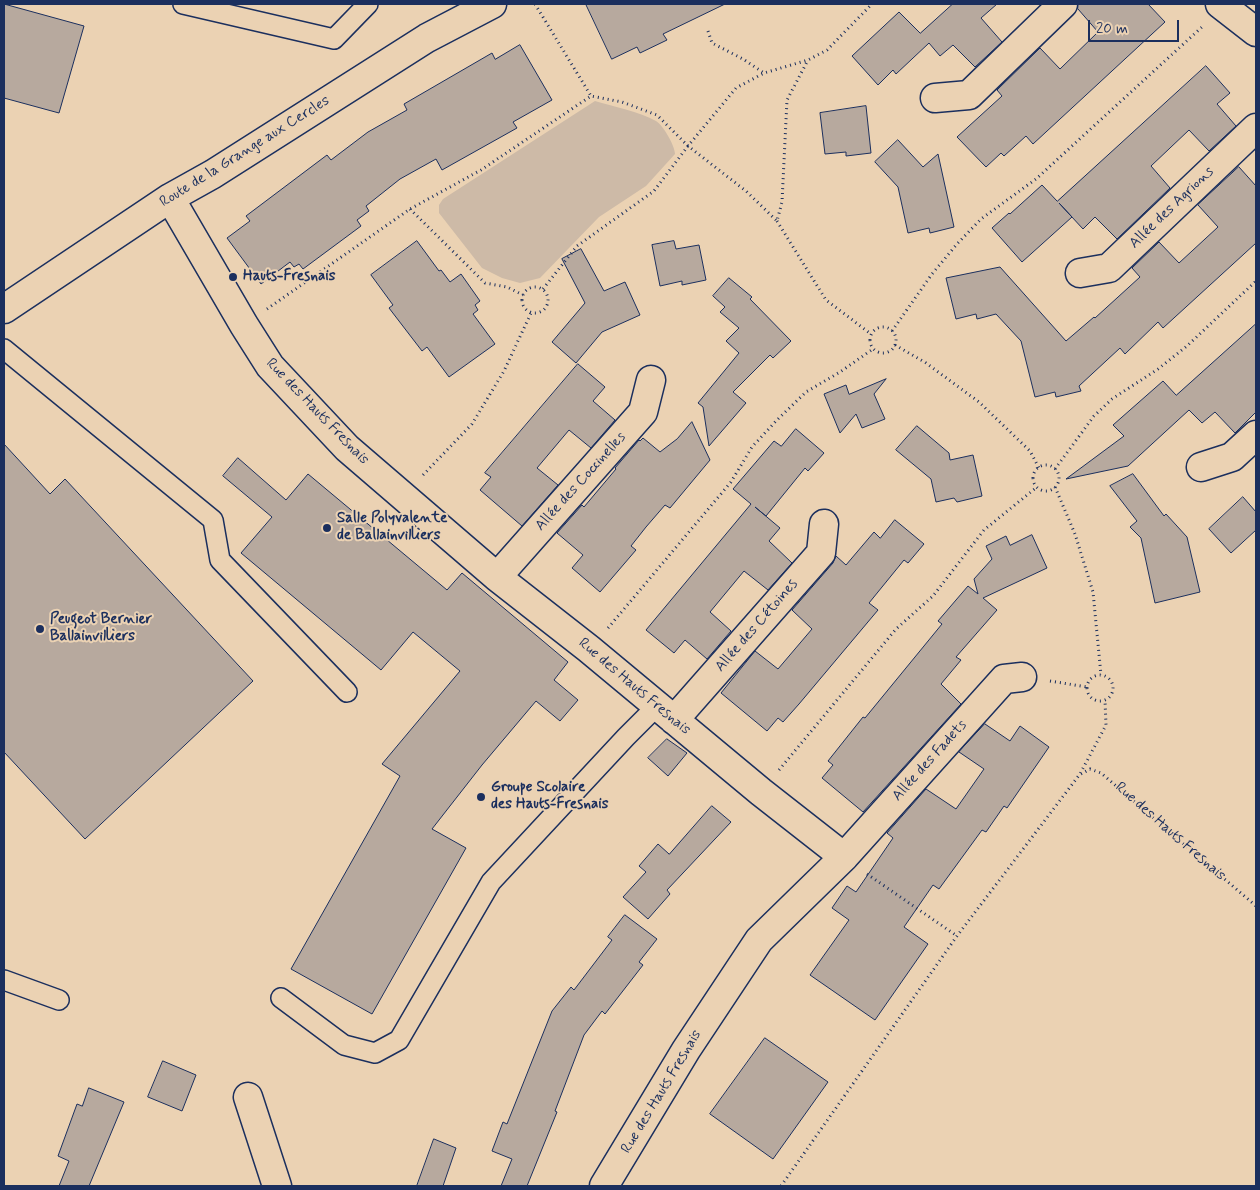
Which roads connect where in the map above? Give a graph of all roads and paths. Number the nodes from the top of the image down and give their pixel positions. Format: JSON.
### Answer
{"nodes":[{"id":1,"x":183,"y":4,"type":"edge"},
{"id":2,"x":368,"y":4,"type":"edge"},
{"id":3,"x":492,"y":4,"type":"edge"},
{"id":4,"x":536,"y":4,"type":"edge"},
{"id":5,"x":872,"y":4,"type":"edge"},
{"id":6,"x":1063,"y":4,"type":"edge"},
{"id":7,"x":1222,"y":5,"type":"edge"},
{"id":8,"x":708,"y":31,"type":"dead end"},
{"id":9,"x":1256,"y":32,"type":"edge"},
{"id":10,"x":808,"y":60,"type":"junction"},
{"id":11,"x":764,"y":73,"type":"junction"},
{"id":12,"x":591,"y":96,"type":"junction"},
{"id":13,"x":935,"y":98,"type":"dead end"},
{"id":14,"x":1256,"y":128,"type":"edge"},
{"id":15,"x":688,"y":146,"type":"junction"},
{"id":16,"x":170,"y":198,"type":"junction"},
{"id":17,"x":410,"y":209,"type":"junction"},
{"id":18,"x":777,"y":221,"type":"junction"},
{"id":19,"x":1080,"y":273,"type":"dead end"},
{"id":20,"x":1256,"y":281,"type":"edge"},
{"id":21,"x":543,"y":289,"type":"junction"},
{"id":22,"x":523,"y":295,"type":"junction"},
{"id":23,"x":4,"y":309,"type":"edge"},
{"id":24,"x":531,"y":313,"type":"junction"},
{"id":25,"x":244,"y":325,"type":"junction"},
{"id":26,"x":892,"y":331,"type":"junction"},
{"id":27,"x":871,"y":334,"type":"junction"},
{"id":28,"x":895,"y":345,"type":"junction"},
{"id":29,"x":4,"y":349,"type":"edge"},
{"id":30,"x":873,"y":349,"type":"junction"},
{"id":31,"x":650,"y":380,"type":"dead end"},
{"id":32,"x":1256,"y":435,"type":"edge"},
{"id":33,"x":1201,"y":466,"type":"dead end"},
{"id":34,"x":1039,"y":468,"type":"junction"},
{"id":35,"x":1055,"y":468,"type":"junction"},
{"id":36,"x":1037,"y":487,"type":"junction"},
{"id":37,"x":1055,"y":487,"type":"junction"},
{"id":38,"x":403,"y":496,"type":"junction"},
{"id":39,"x":824,"y":524,"type":"dead end"},
{"id":40,"x":497,"y":577,"type":"junction"},
{"id":41,"x":589,"y":649,"type":"junction"},
{"id":42,"x":1101,"y":675,"type":"junction"},
{"id":43,"x":1022,"y":677,"type":"joint"},
{"id":44,"x":1087,"y":687,"type":"junction"},
{"id":45,"x":347,"y":692,"type":"dead end"},
{"id":46,"x":1105,"y":700,"type":"junction"},
{"id":47,"x":666,"y":713,"type":"junction"},
{"id":48,"x":1080,"y":774,"type":"junction"},
{"id":49,"x":760,"y":792,"type":"junction"},
{"id":50,"x":844,"y":857,"type":"junction"},
{"id":51,"x":1256,"y":906,"type":"edge"},
{"id":52,"x":957,"y":936,"type":"junction"},
{"id":53,"x":4,"y":980,"type":"edge"},
{"id":54,"x":281,"y":998,"type":"dead end"},
{"id":55,"x":59,"y":1000,"type":"dead end"},
{"id":56,"x":248,"y":1097,"type":"dead end"},
{"id":57,"x":277,"y":1186,"type":"edge"},
{"id":58,"x":604,"y":1186,"type":"edge"},
{"id":59,"x":781,"y":1186,"type":"edge"}],
"edges":[{"from":1,"to":2,"type":"lane"},
{"from":3,"to":16,"type":"street","name":"Route de la Grange aux Cercles"},
{"from":4,"to":12,"type":"path"},
{"from":5,"to":10,"type":"path"},
{"from":6,"to":13,"type":"street"},
{"from":7,"to":9,"type":"street"},
{"from":7,"to":26,"type":"path"},
{"from":8,"to":11,"type":"path"},
{"from":10,"to":11,"type":"path"},
{"from":10,"to":18,"type":"path"},
{"from":11,"to":15,"type":"path"},
{"from":12,"to":15,"type":"path"},
{"from":12,"to":17,"type":"path"},
{"from":14,"to":19,"type":"street","name":"Allée des Agrions"},
{"from":15,"to":18,"type":"path"},
{"from":15,"to":21,"type":"path"},
{"from":16,"to":23,"type":"street","name":"Route de la Grange aux Cercles"},
{"from":16,"to":25,"type":"street","name":"Rue des Hauts Fresnais"},
{"from":17,"to":22,"type":"path"},
{"from":17,"to":25,"type":"path"},
{"from":18,"to":27,"type":"path"},
{"from":20,"to":35,"type":"path"},
{"from":21,"to":22,"type":"path"},
{"from":21,"to":24,"type":"path"},
{"from":22,"to":24,"type":"path"},
{"from":24,"to":38,"type":"path"},
{"from":25,"to":38,"type":"street","name":"Rue des Hauts Fresnais"},
{"from":26,"to":27,"type":"path"},
{"from":26,"to":28,"type":"path"},
{"from":27,"to":30,"type":"path"},
{"from":28,"to":30,"type":"path"},
{"from":28,"to":34,"type":"path"},
{"from":29,"to":45,"type":"lane"},
{"from":30,"to":41,"type":"path"},
{"from":31,"to":40,"type":"street","name":"Allée des Coccinelles"},
{"from":32,"to":33,"type":"street"},
{"from":34,"to":35,"type":"path"},
{"from":34,"to":36,"type":"path"},
{"from":35,"to":37,"type":"path"},
{"from":36,"to":37,"type":"path"},
{"from":36,"to":49,"type":"path"},
{"from":37,"to":42,"type":"path"},
{"from":38,"to":40,"type":"street","name":"Rue des Hauts Fresnais"},
{"from":39,"to":47,"type":"street","name":"Allée des Cétoines"},
{"from":40,"to":41,"type":"street","name":"Rue des Hauts Fresnais"},
{"from":41,"to":47,"type":"street","name":"Rue des Hauts Fresnais"},
{"from":42,"to":44,"type":"path"},
{"from":42,"to":46,"type":"path"},
{"from":43,"to":44,"type":"path"},
{"from":43,"to":50,"type":"street","name":"Allée des Fadets"},
{"from":44,"to":46,"type":"path"},
{"from":46,"to":48,"type":"path"},
{"from":47,"to":49,"type":"street","name":"Rue des Hauts Fresnais"},
{"from":47,"to":54,"type":"lane"},
{"from":48,"to":51,"type":"path","name":"Rue des Hauts Fresnais"},
{"from":48,"to":52,"type":"path"},
{"from":49,"to":50,"type":"street","name":"Rue des Hauts Fresnais"},
{"from":50,"to":52,"type":"path"},
{"from":50,"to":58,"type":"street","name":"Rue des Hauts Fresnais"},
{"from":52,"to":59,"type":"path"},
{"from":53,"to":55,"type":"lane"},
{"from":56,"to":57,"type":"street"}]}
